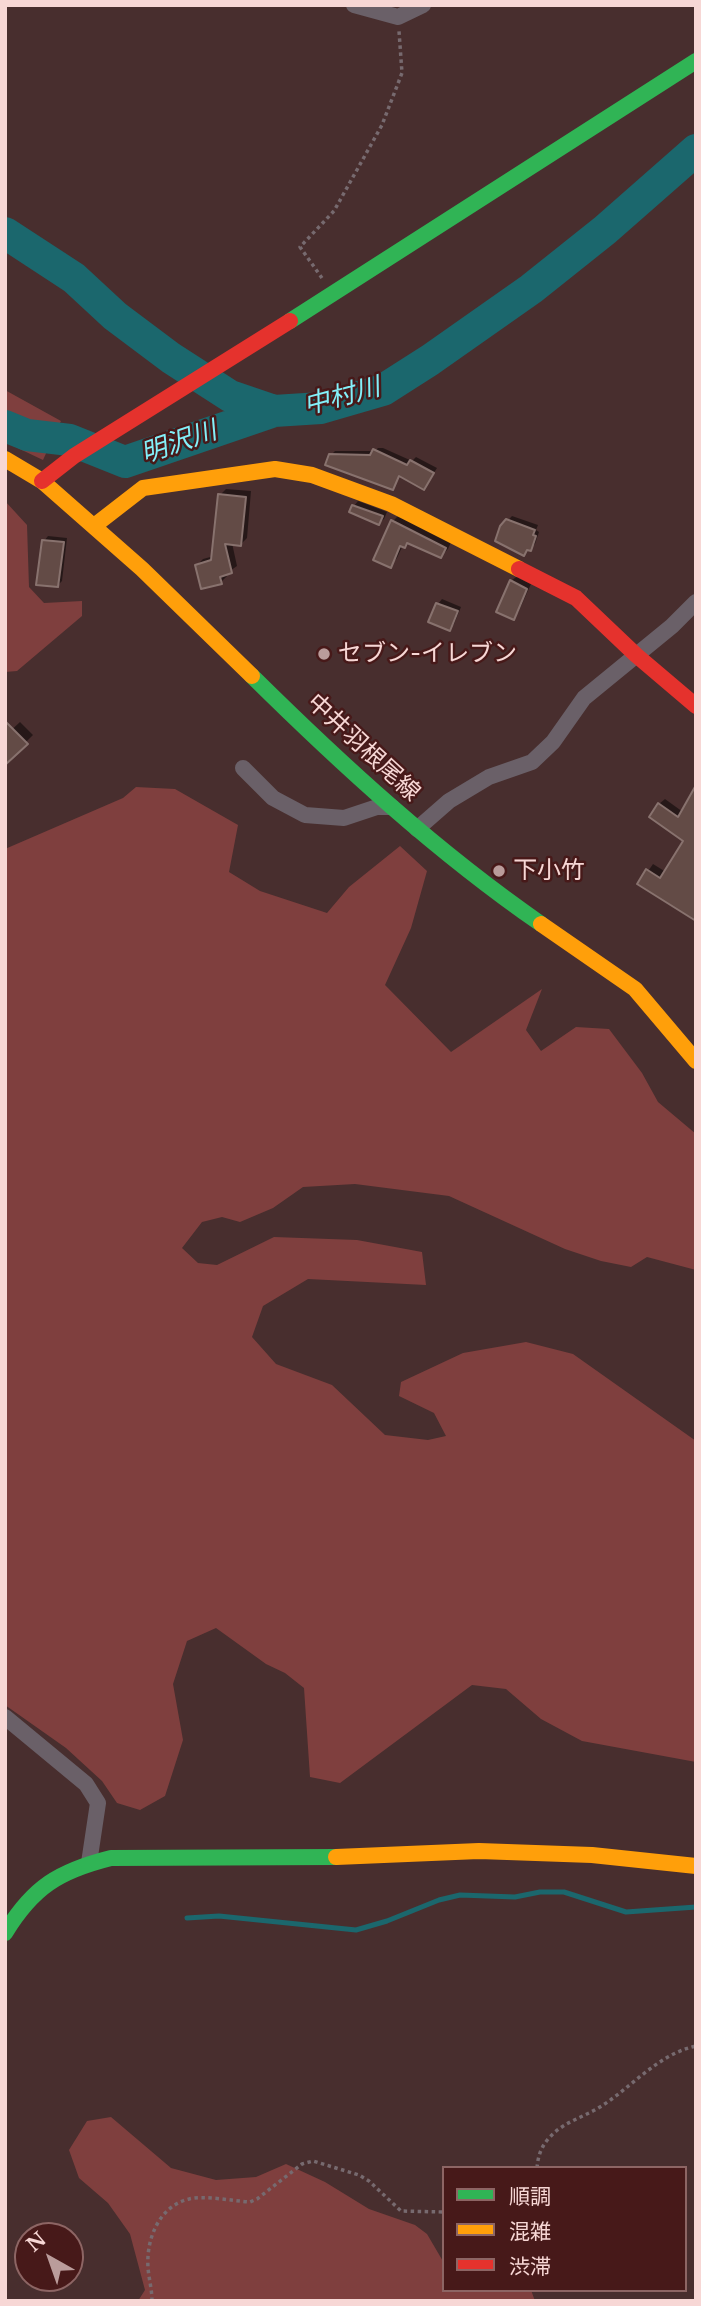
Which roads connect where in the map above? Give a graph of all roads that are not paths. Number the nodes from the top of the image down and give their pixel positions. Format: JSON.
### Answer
{"nodes":[{"id":1,"x":354,"y":5,"type":"edge"},
{"id":2,"x":423,"y":5,"type":"edge"},
{"id":3,"x":696,"y":61,"type":"edge"},
{"id":4,"x":5,"y":459,"type":"edge"},
{"id":5,"x":42,"y":481,"type":"junction"},
{"id":6,"x":94,"y":526,"type":"junction"},
{"id":7,"x":696,"y":603,"type":"edge"},
{"id":8,"x":636,"y":655,"type":"junction"},
{"id":9,"x":696,"y":706,"type":"edge"},
{"id":10,"x":243,"y":768,"type":"dead end"},
{"id":11,"x":393,"y":807,"type":"junction"},
{"id":12,"x":417,"y":829,"type":"junction"},
{"id":13,"x":696,"y":1061,"type":"edge"},
{"id":14,"x":5,"y":1717,"type":"edge"},
{"id":15,"x":89,"y":1863,"type":"junction"},
{"id":16,"x":696,"y":1866,"type":"edge"},
{"id":17,"x":5,"y":1933,"type":"edge"}],
"edges":[{"from":1,"to":2,"type":"street"},
{"from":3,"to":5,"type":"street"},
{"from":4,"to":5,"type":"street","name":"中井羽根尾線"},
{"from":5,"to":6,"type":"street","name":"中井羽根尾線"},
{"from":6,"to":8,"type":"street"},
{"from":6,"to":11,"type":"street","name":"中井羽根尾線"},
{"from":7,"to":8,"type":"street"},
{"from":8,"to":9,"type":"street"},
{"from":8,"to":12,"type":"street"},
{"from":10,"to":11,"type":"street"},
{"from":11,"to":12,"type":"street","name":"中井羽根尾線"},
{"from":12,"to":13,"type":"street","name":"中井羽根尾線"},
{"from":14,"to":15,"type":"street"},
{"from":15,"to":16,"type":"street"},
{"from":15,"to":17,"type":"street"}]}
